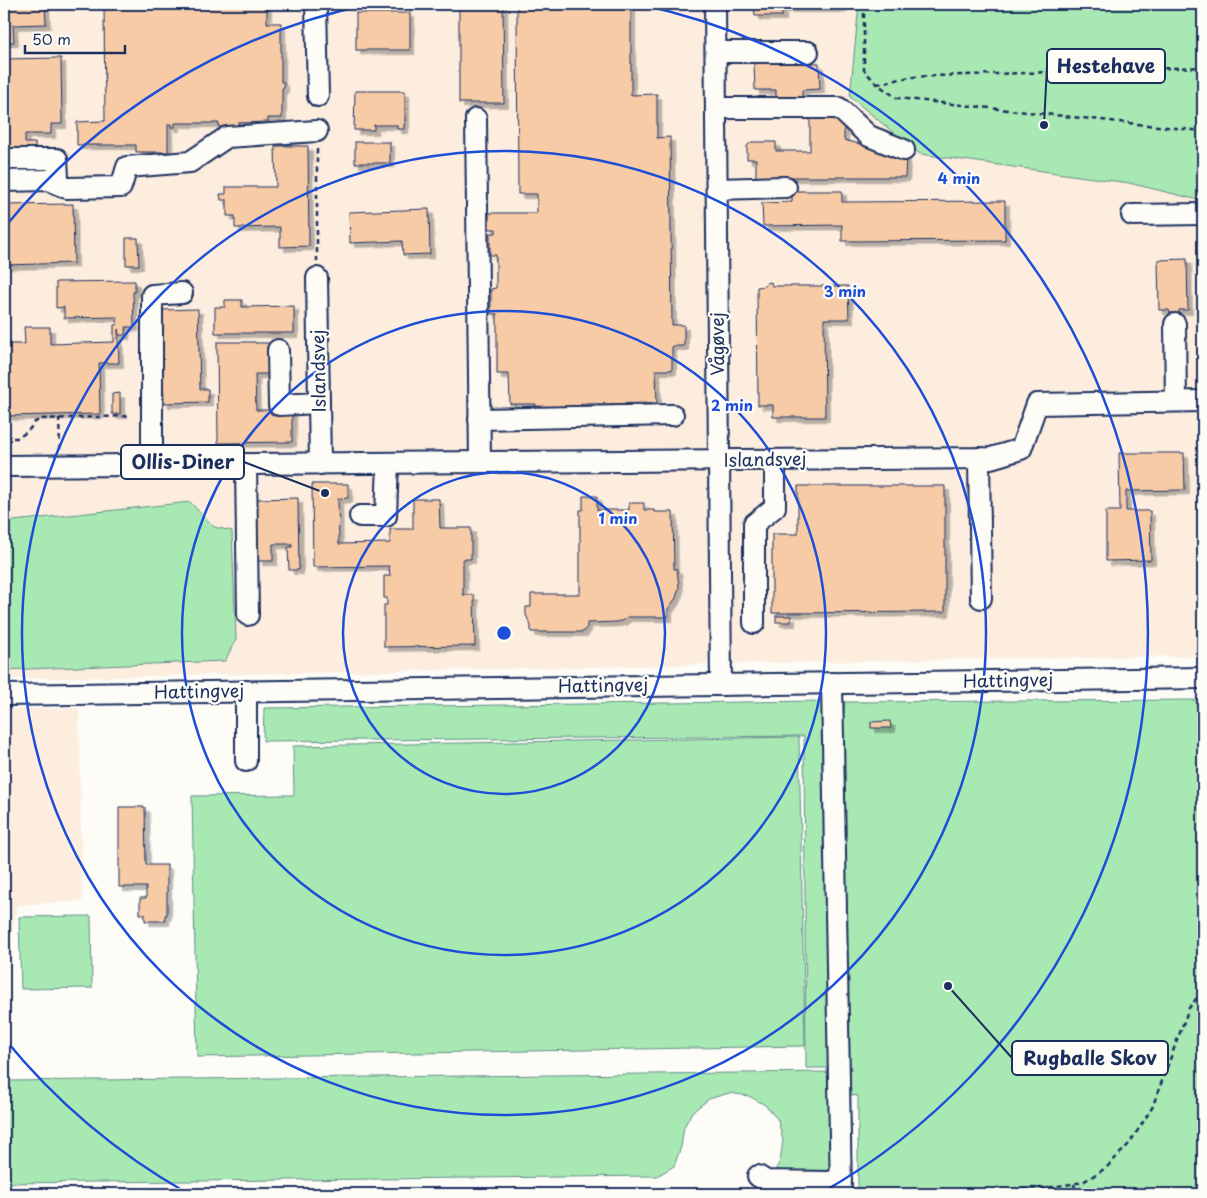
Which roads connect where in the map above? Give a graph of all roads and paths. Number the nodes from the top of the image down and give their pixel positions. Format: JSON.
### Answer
{"nodes":[{"id":1,"x":316,"y":4,"type":"edge"},
{"id":2,"x":715,"y":4,"type":"edge"},
{"id":3,"x":864,"y":4,"type":"edge"},
{"id":4,"x":716,"y":52,"type":"junction"},
{"id":5,"x":808,"y":52,"type":"dead end"},
{"id":6,"x":1203,"y":67,"type":"edge"},
{"id":7,"x":878,"y":84,"type":"junction"},
{"id":8,"x":318,"y":96,"type":"dead end"},
{"id":9,"x":716,"y":108,"type":"junction"},
{"id":10,"x":476,"y":119,"type":"dead end"},
{"id":11,"x":1203,"y":130,"type":"edge"},
{"id":12,"x":317,"y":131,"type":"joint"},
{"id":13,"x":904,"y":150,"type":"dead end"},
{"id":14,"x":4,"y":159,"type":"edge"},
{"id":15,"x":4,"y":181,"type":"edge"},
{"id":16,"x":55,"y":183,"type":"junction"},
{"id":17,"x":786,"y":187,"type":"dead end"},
{"id":18,"x":717,"y":188,"type":"junction"},
{"id":19,"x":1203,"y":214,"type":"edge"},
{"id":20,"x":1132,"y":215,"type":"dead end"},
{"id":21,"x":317,"y":278,"type":"joint"},
{"id":22,"x":182,"y":292,"type":"dead end"},
{"id":23,"x":1175,"y":324,"type":"dead end"},
{"id":24,"x":278,"y":350,"type":"dead end"},
{"id":25,"x":1176,"y":401,"type":"junction"},
{"id":26,"x":1203,"y":401,"type":"edge"},
{"id":27,"x":319,"y":403,"type":"junction"},
{"id":28,"x":673,"y":415,"type":"dead end"},
{"id":29,"x":128,"y":416,"type":"dead end"},
{"id":30,"x":59,"y":418,"type":"junction"},
{"id":31,"x":479,"y":419,"type":"junction"},
{"id":32,"x":4,"y":438,"type":"edge"},
{"id":33,"x":979,"y":458,"type":"junction"},
{"id":34,"x":719,"y":460,"type":"junction"},
{"id":35,"x":775,"y":460,"type":"junction"},
{"id":36,"x":480,"y":462,"type":"junction"},
{"id":37,"x":388,"y":463,"type":"junction"},
{"id":38,"x":246,"y":464,"type":"junction"},
{"id":39,"x":320,"y":464,"type":"junction"},
{"id":40,"x":152,"y":465,"type":"junction"},
{"id":41,"x":4,"y":466,"type":"edge"},
{"id":42,"x":61,"y":466,"type":"junction"},
{"id":43,"x":360,"y":516,"type":"dead end"},
{"id":44,"x":720,"y":523,"type":"junction"},
{"id":45,"x":754,"y":524,"type":"junction"},
{"id":46,"x":981,"y":598,"type":"dead end"},
{"id":47,"x":248,"y":615,"type":"dead end"},
{"id":48,"x":754,"y":624,"type":"dead end"},
{"id":49,"x":1203,"y":678,"type":"edge"},
{"id":50,"x":832,"y":683,"type":"junction"},
{"id":51,"x":721,"y":685,"type":"junction"},
{"id":52,"x":246,"y":692,"type":"junction"},
{"id":53,"x":4,"y":695,"type":"edge"},
{"id":54,"x":246,"y":761,"type":"dead end"},
{"id":55,"x":1203,"y":990,"type":"edge"},
{"id":56,"x":758,"y":1176,"type":"dead end"},
{"id":57,"x":1074,"y":1184,"type":"junction"},
{"id":58,"x":841,"y":1187,"type":"edge"},
{"id":59,"x":968,"y":1194,"type":"edge"},
{"id":60,"x":1076,"y":1194,"type":"edge"}],
"edges":[{"from":1,"to":8,"type":"street"},
{"from":2,"to":4,"type":"street","name":"Vågøvej"},
{"from":3,"to":7,"type":"path"},
{"from":4,"to":5,"type":"street"},
{"from":4,"to":9,"type":"street","name":"Vågøvej"},
{"from":6,"to":7,"type":"path"},
{"from":7,"to":11,"type":"path"},
{"from":9,"to":13,"type":"street"},
{"from":9,"to":18,"type":"street","name":"Vågøvej"},
{"from":10,"to":31,"type":"street"},
{"from":12,"to":16,"type":"street"},
{"from":12,"to":21,"type":"path"},
{"from":14,"to":16,"type":"street"},
{"from":15,"to":16,"type":"street"},
{"from":17,"to":18,"type":"street"},
{"from":18,"to":34,"type":"street","name":"Vågøvej"},
{"from":19,"to":20,"type":"street"},
{"from":21,"to":27,"type":"street","name":"Islandsvej"},
{"from":22,"to":40,"type":"street"},
{"from":23,"to":25,"type":"street"},
{"from":24,"to":27,"type":"street"},
{"from":25,"to":26,"type":"street","name":"Islandsvej"},
{"from":25,"to":33,"type":"street","name":"Islandsvej"},
{"from":27,"to":39,"type":"street","name":"Islandsvej"},
{"from":28,"to":31,"type":"street"},
{"from":29,"to":30,"type":"path"},
{"from":30,"to":32,"type":"path"},
{"from":30,"to":42,"type":"path"},
{"from":31,"to":36,"type":"street"},
{"from":33,"to":35,"type":"street","name":"Islandsvej"},
{"from":33,"to":46,"type":"street"},
{"from":34,"to":35,"type":"street","name":"Islandsvej"},
{"from":34,"to":36,"type":"street","name":"Islandsvej"},
{"from":34,"to":44,"type":"street","name":"Vågøvej"},
{"from":35,"to":45,"type":"street"},
{"from":36,"to":37,"type":"street","name":"Islandsvej"},
{"from":37,"to":39,"type":"street","name":"Islandsvej"},
{"from":37,"to":43,"type":"street"},
{"from":38,"to":39,"type":"street","name":"Islandsvej"},
{"from":38,"to":40,"type":"street","name":"Islandsvej"},
{"from":38,"to":47,"type":"street"},
{"from":40,"to":42,"type":"street","name":"Islandsvej"},
{"from":41,"to":42,"type":"street","name":"Islandsvej"},
{"from":44,"to":45,"type":"street"},
{"from":44,"to":51,"type":"street","name":"Vågøvej"},
{"from":45,"to":48,"type":"street"},
{"from":49,"to":50,"type":"street","name":"Hattingvej"},
{"from":50,"to":51,"type":"street","name":"Hattingvej"},
{"from":50,"to":58,"type":"street"},
{"from":51,"to":52,"type":"street","name":"Hattingvej"},
{"from":52,"to":53,"type":"street","name":"Hattingvej"},
{"from":52,"to":54,"type":"street"},
{"from":55,"to":57,"type":"path"},
{"from":56,"to":58,"type":"street"},
{"from":57,"to":59,"type":"path"},
{"from":57,"to":60,"type":"path"}]}
